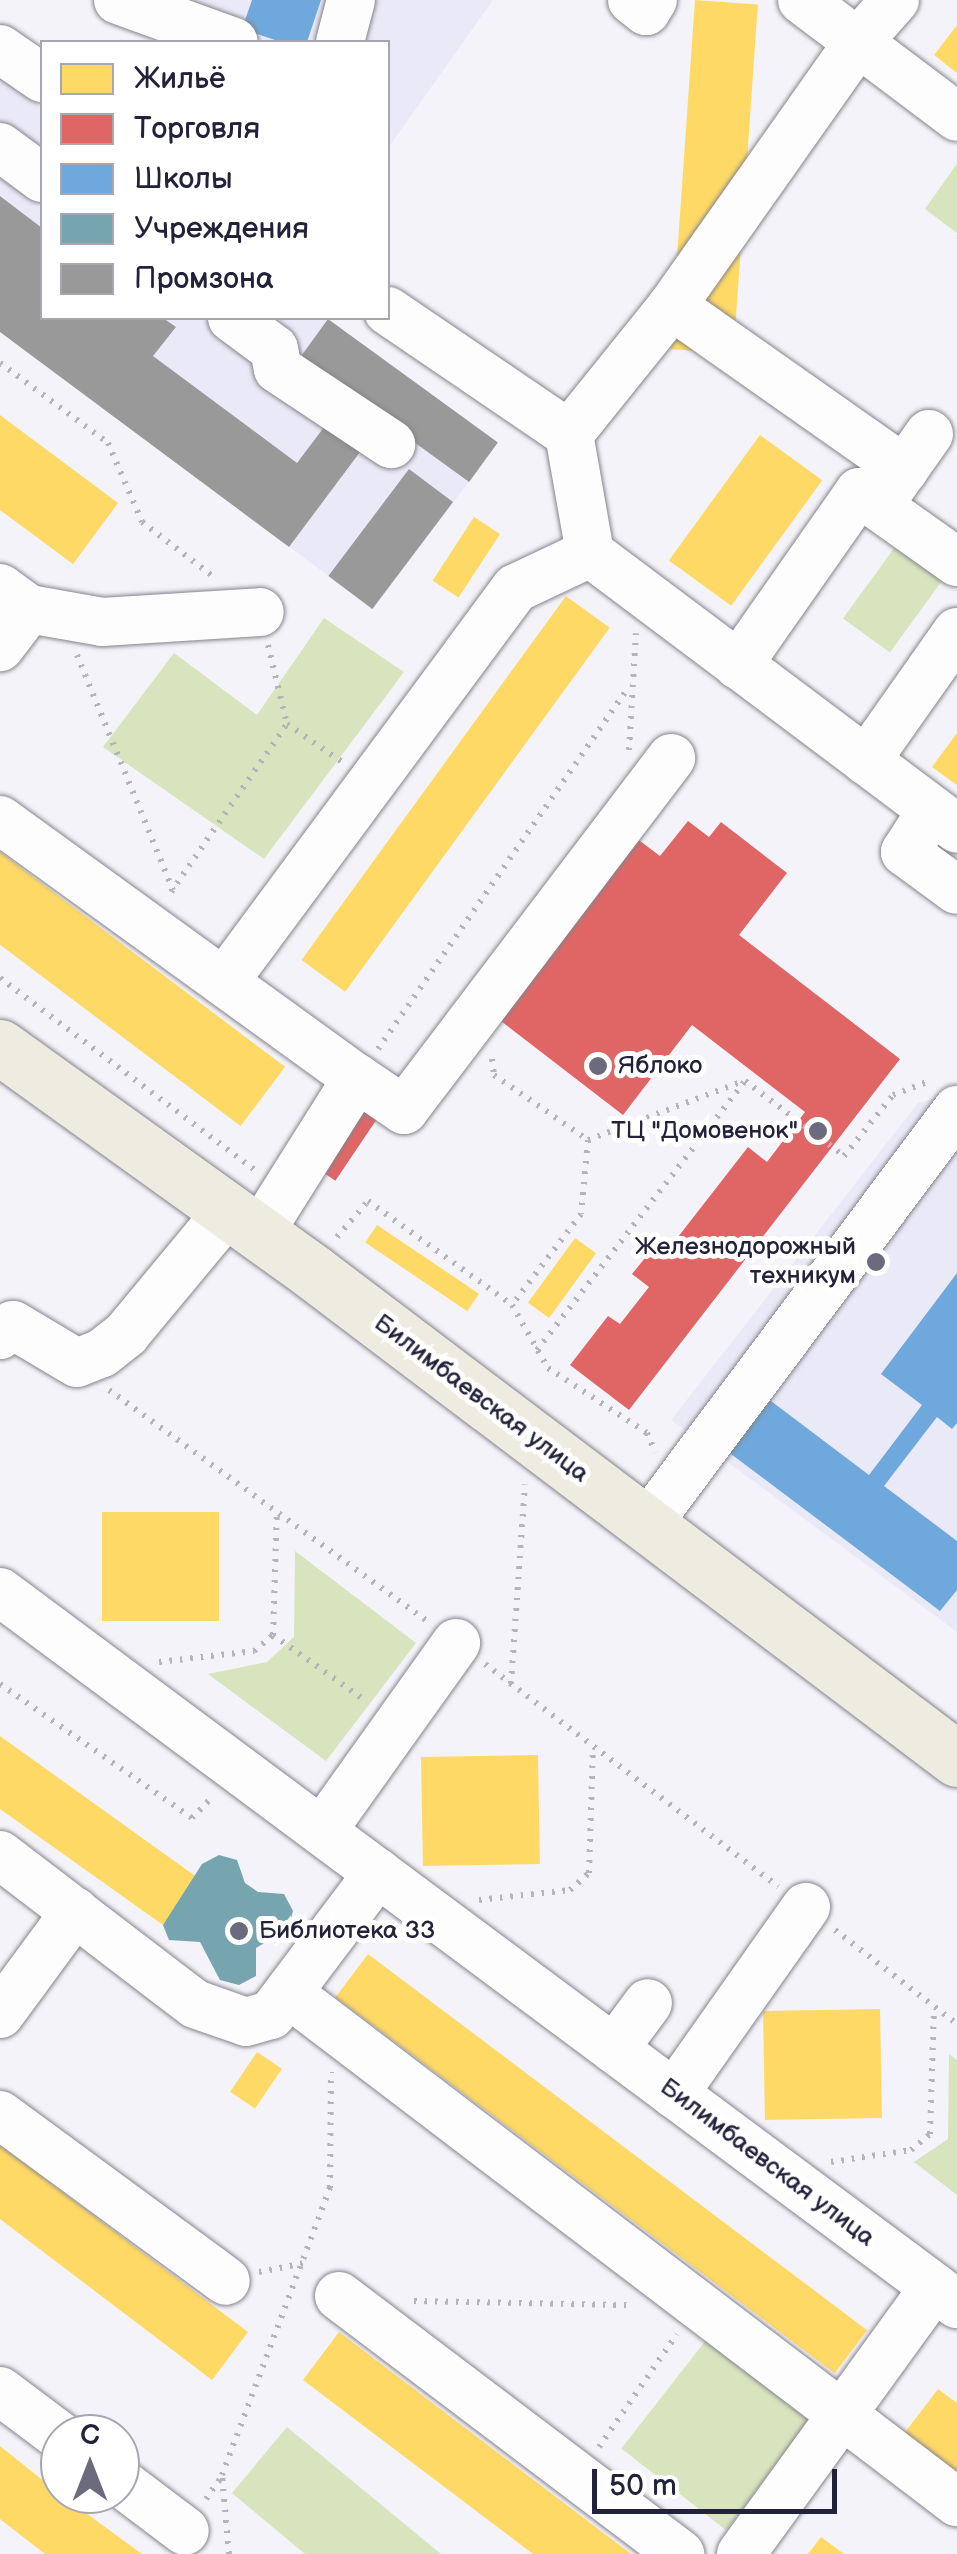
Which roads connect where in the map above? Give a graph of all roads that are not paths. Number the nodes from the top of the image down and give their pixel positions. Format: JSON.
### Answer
{"nodes":[{"id":1,"x":118,"y":0,"type":"edge"},
{"id":2,"x":351,"y":0,"type":"edge"},
{"id":3,"x":632,"y":0,"type":"edge"},
{"id":4,"x":653,"y":0,"type":"edge"},
{"id":5,"x":802,"y":0,"type":"edge"},
{"id":6,"x":895,"y":0,"type":"edge"},
{"id":7,"x":228,"y":40,"type":"edge"},
{"id":8,"x":341,"y":40,"type":"edge"},
{"id":9,"x":858,"y":42,"type":"junction"},
{"id":10,"x":0,"y":49,"type":"edge"},
{"id":11,"x":40,"y":77,"type":"edge"},
{"id":12,"x":957,"y":117,"type":"edge"},
{"id":13,"x":0,"y":147,"type":"edge"},
{"id":14,"x":40,"y":177,"type":"edge"},
{"id":15,"x":672,"y":306,"type":"junction"},
{"id":16,"x":390,"y":312,"type":"edge"},
{"id":17,"x":235,"y":320,"type":"edge"},
{"id":18,"x":569,"y":434,"type":"junction"},
{"id":19,"x":391,"y":444,"type":"dead end"},
{"id":20,"x":904,"y":470,"type":"junction"},
{"id":21,"x":590,"y":554,"type":"junction"},
{"id":22,"x":957,"y":562,"type":"edge"},
{"id":23,"x":30,"y":604,"type":"edge"},
{"id":24,"x":260,"y":612,"type":"road end"},
{"id":25,"x":957,"y":632,"type":"edge"},
{"id":26,"x":0,"y":646,"type":"edge"},
{"id":27,"x":738,"y":665,"type":"junction"},
{"id":28,"x":671,"y":758,"type":"dead end"},
{"id":29,"x":866,"y":761,"type":"junction"},
{"id":30,"x":0,"y":820,"type":"edge"},
{"id":31,"x":944,"y":820,"type":"edge"},
{"id":32,"x":957,"y":890,"type":"edge"},
{"id":33,"x":224,"y":982,"type":"junction"},
{"id":34,"x":0,"y":1046,"type":"edge"},
{"id":35,"x":357,"y":1078,"type":"junction"},
{"id":36,"x":952,"y":1092,"type":"edge"},
{"id":37,"x":257,"y":1212,"type":"junction"},
{"id":38,"x":4,"y":1325,"type":"edge"},
{"id":39,"x":659,"y":1507,"type":"junction"},
{"id":40,"x":10,"y":1584,"type":"edge"},
{"id":41,"x":456,"y":1643,"type":"road end"},
{"id":42,"x":957,"y":1759,"type":"edge"},
{"id":43,"x":322,"y":1831,"type":"junction"},
{"id":44,"x":0,"y":1855,"type":"edge"},
{"id":45,"x":378,"y":1873,"type":"junction"},
{"id":46,"x":806,"y":1907,"type":"road end"},
{"id":47,"x":75,"y":1912,"type":"junction"},
{"id":48,"x":288,"y":1993,"type":"junction"},
{"id":49,"x":648,"y":2003,"type":"dead end"},
{"id":50,"x":0,"y":2014,"type":"edge"},
{"id":51,"x":614,"y":2048,"type":"junction"},
{"id":52,"x":674,"y":2094,"type":"junction"},
{"id":53,"x":0,"y":2115,"type":"edge"},
{"id":54,"x":226,"y":2281,"type":"road end"},
{"id":55,"x":339,"y":2296,"type":"road end"},
{"id":56,"x":946,"y":2296,"type":"edge"},
{"id":57,"x":0,"y":2390,"type":"edge"},
{"id":58,"x":840,"y":2414,"type":"junction"},
{"id":59,"x":40,"y":2421,"type":"edge"},
{"id":60,"x":140,"y":2497,"type":"edge"},
{"id":61,"x":957,"y":2502,"type":"edge"},
{"id":62,"x":185,"y":2531,"type":"dead end"},
{"id":63,"x":680,"y":2554,"type":"edge"},
{"id":64,"x":741,"y":2554,"type":"edge"}],
"edges":[{"from":1,"to":7,"type":"street"},
{"from":2,"to":8,"type":"street"},
{"from":3,"to":4,"type":"street"},
{"from":5,"to":9,"type":"street"},
{"from":6,"to":9,"type":"street"},
{"from":9,"to":12,"type":"street"},
{"from":9,"to":15,"type":"street"},
{"from":10,"to":11,"type":"street"},
{"from":13,"to":14,"type":"street"},
{"from":15,"to":18,"type":"street"},
{"from":15,"to":20,"type":"street"},
{"from":16,"to":18,"type":"street"},
{"from":17,"to":19,"type":"street"},
{"from":18,"to":21,"type":"street"},
{"from":20,"to":22,"type":"street"},
{"from":20,"to":27,"type":"street"},
{"from":21,"to":27,"type":"street"},
{"from":21,"to":33,"type":"street"},
{"from":23,"to":24,"type":"street"},
{"from":23,"to":26,"type":"street"},
{"from":25,"to":29,"type":"street"},
{"from":27,"to":29,"type":"street"},
{"from":28,"to":35,"type":"street"},
{"from":29,"to":31,"type":"street"},
{"from":30,"to":33,"type":"street"},
{"from":31,"to":32,"type":"street"},
{"from":33,"to":35,"type":"street"},
{"from":34,"to":37,"type":"main road","name":"Билимбаевская улица"},
{"from":35,"to":37,"type":"street"},
{"from":36,"to":39,"type":"street"},
{"from":37,"to":38,"type":"street"},
{"from":37,"to":39,"type":"main road","name":"Билимбаевская улица"},
{"from":39,"to":42,"type":"main road","name":"Билимбаевская улица"},
{"from":40,"to":43,"type":"street","name":"Билимбаевская улица"},
{"from":41,"to":43,"type":"street"},
{"from":43,"to":45,"type":"street","name":"Билимбаевская улица"},
{"from":44,"to":47,"type":"street"},
{"from":45,"to":48,"type":"street"},
{"from":45,"to":51,"type":"street","name":"Билимбаевская улица"},
{"from":46,"to":52,"type":"street"},
{"from":47,"to":48,"type":"street"},
{"from":47,"to":50,"type":"street"},
{"from":48,"to":58,"type":"street"},
{"from":49,"to":51,"type":"street"},
{"from":51,"to":52,"type":"street","name":"Билимбаевская улица"},
{"from":52,"to":56,"type":"street","name":"Билимбаевская улица"},
{"from":53,"to":54,"type":"street"},
{"from":55,"to":63,"type":"street"},
{"from":56,"to":58,"type":"street"},
{"from":57,"to":59,"type":"street"},
{"from":58,"to":61,"type":"street"},
{"from":58,"to":64,"type":"street"},
{"from":60,"to":62,"type":"street"}]}
